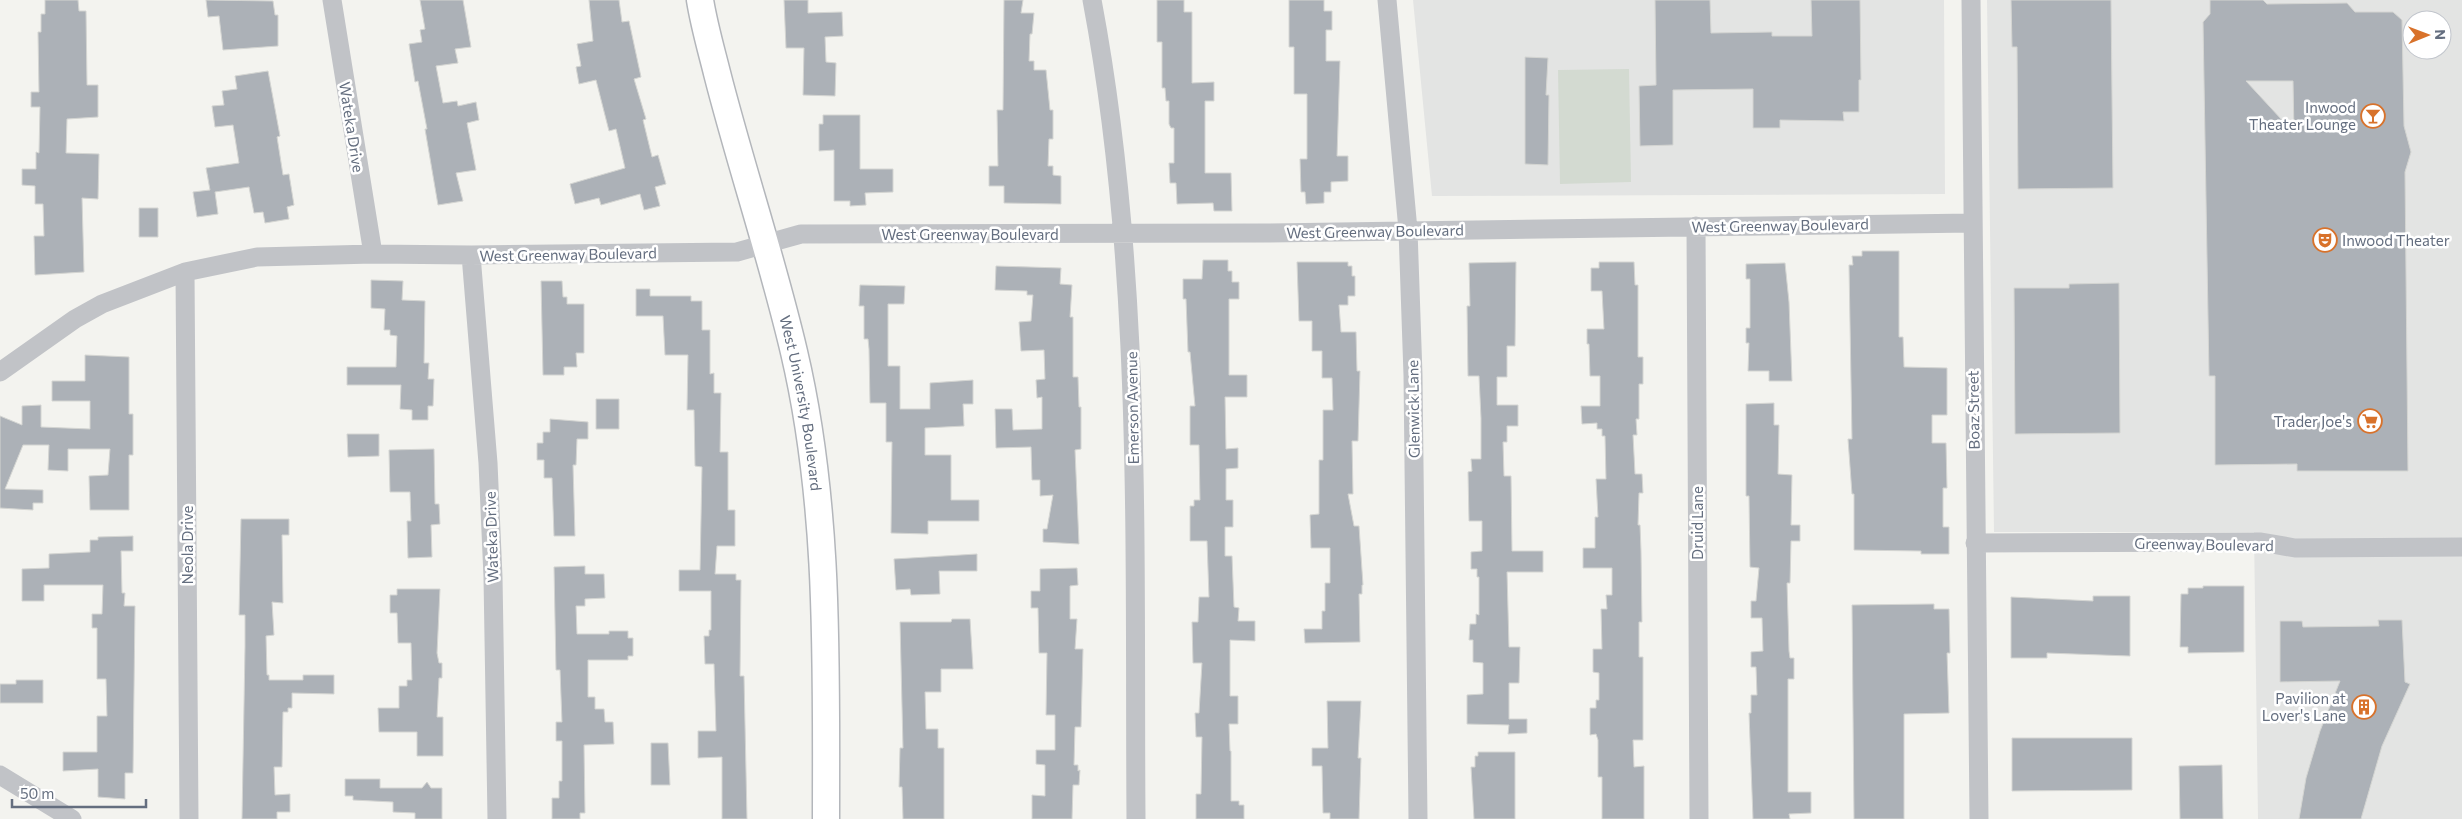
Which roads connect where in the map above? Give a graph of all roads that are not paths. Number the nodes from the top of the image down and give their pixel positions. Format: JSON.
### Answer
{"nodes":[{"id":1,"x":332,"y":0,"type":"edge"},
{"id":2,"x":700,"y":0,"type":"edge"},
{"id":3,"x":1092,"y":0,"type":"edge"},
{"id":4,"x":1387,"y":0,"type":"edge"},
{"id":5,"x":1971,"y":0,"type":"edge"},
{"id":6,"x":1972,"y":223,"type":"junction"},
{"id":7,"x":1696,"y":226,"type":"junction"},
{"id":8,"x":1408,"y":230,"type":"junction"},
{"id":9,"x":1124,"y":234,"type":"junction"},
{"id":10,"x":765,"y":244,"type":"junction"},
{"id":11,"x":372,"y":254,"type":"junction"},
{"id":12,"x":470,"y":255,"type":"junction"},
{"id":13,"x":185,"y":272,"type":"junction"},
{"id":14,"x":0,"y":372,"type":"edge"},
{"id":15,"x":1975,"y":542,"type":"junction"},
{"id":16,"x":2462,"y":547,"type":"edge"},
{"id":17,"x":0,"y":775,"type":"edge"},
{"id":18,"x":51,"y":813,"type":"edge"},
{"id":19,"x":72,"y":819,"type":"edge"},
{"id":20,"x":189,"y":819,"type":"edge"},
{"id":21,"x":497,"y":819,"type":"edge"},
{"id":22,"x":826,"y":819,"type":"edge"},
{"id":23,"x":1136,"y":819,"type":"edge"},
{"id":24,"x":1418,"y":819,"type":"edge"},
{"id":25,"x":1699,"y":819,"type":"edge"},
{"id":26,"x":1979,"y":819,"type":"edge"}],
"edges":[{"from":1,"to":11,"type":"street","name":"Wateka Drive"},
{"from":2,"to":10,"type":"street","name":"West University Boulevard"},
{"from":3,"to":9,"type":"street","name":"Emerson Avenue"},
{"from":4,"to":8,"type":"street","name":"Glenwick Lane"},
{"from":5,"to":6,"type":"street","name":"Boaz Street"},
{"from":6,"to":7,"type":"street","name":"West Greenway Boulevard"},
{"from":6,"to":15,"type":"street","name":"Boaz Street"},
{"from":7,"to":8,"type":"street","name":"West Greenway Boulevard"},
{"from":7,"to":25,"type":"street","name":"Druid Lane"},
{"from":8,"to":9,"type":"street","name":"West Greenway Boulevard"},
{"from":8,"to":24,"type":"street","name":"Glenwick Lane"},
{"from":9,"to":10,"type":"street","name":"West Greenway Boulevard"},
{"from":9,"to":23,"type":"street","name":"Emerson Avenue"},
{"from":10,"to":12,"type":"street","name":"West Greenway Boulevard"},
{"from":10,"to":22,"type":"street","name":"West University Boulevard"},
{"from":11,"to":12,"type":"street","name":"West Greenway Boulevard"},
{"from":11,"to":13,"type":"street","name":"West Greenway Boulevard"},
{"from":12,"to":21,"type":"street","name":"Wateka Drive"},
{"from":13,"to":14,"type":"street","name":"West Greenway Boulevard"},
{"from":13,"to":20,"type":"street","name":"Neola Drive"},
{"from":15,"to":16,"type":"street","name":"Greenway Boulevard"},
{"from":15,"to":26,"type":"street","name":"Boaz Street"},
{"from":17,"to":18,"type":"street"},
{"from":18,"to":19,"type":"street"}]}
